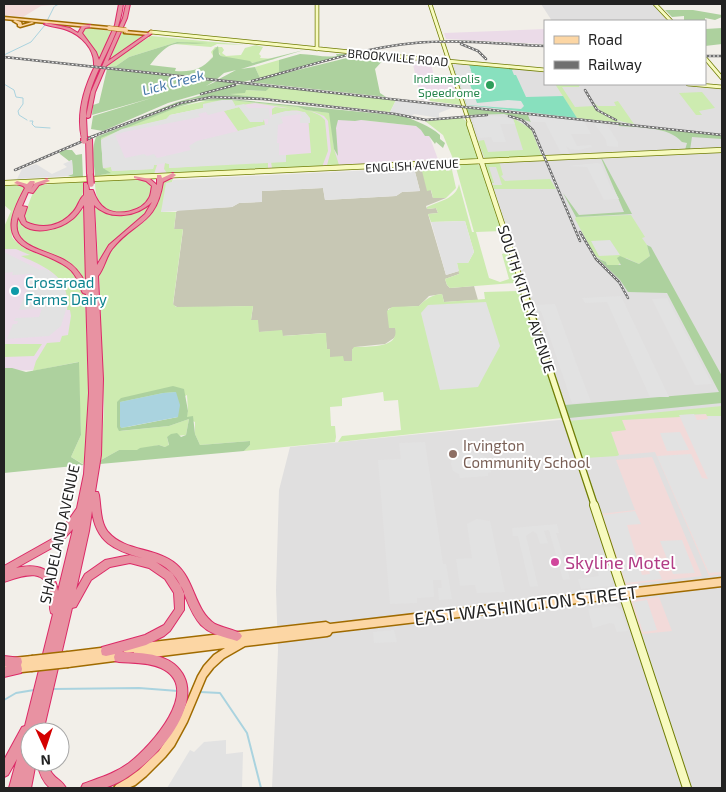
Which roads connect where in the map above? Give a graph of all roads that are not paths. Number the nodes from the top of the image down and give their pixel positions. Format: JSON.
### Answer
{"nodes":[{"id":1,"x":122,"y":4,"type":"edge"},
{"id":2,"x":128,"y":4,"type":"edge"},
{"id":3,"x":317,"y":4,"type":"edge"},
{"id":4,"x":430,"y":4,"type":"edge"},
{"id":5,"x":656,"y":4,"type":"edge"},
{"id":6,"x":4,"y":19,"type":"edge"},
{"id":7,"x":670,"y":20,"type":"edge"},
{"id":8,"x":42,"y":23,"type":"junction"},
{"id":9,"x":86,"y":27,"type":"junction"},
{"id":10,"x":150,"y":34,"type":"junction"},
{"id":11,"x":84,"y":38,"type":"junction"},
{"id":12,"x":317,"y":49,"type":"junction"},
{"id":13,"x":706,"y":59,"type":"edge"},
{"id":14,"x":449,"y":61,"type":"junction"},
{"id":15,"x":544,"y":70,"type":"edge"},
{"id":16,"x":101,"y":73,"type":"junction"},
{"id":17,"x":94,"y":74,"type":"junction"},
{"id":18,"x":722,"y":78,"type":"edge"},
{"id":19,"x":699,"y":85,"type":"edge"},
{"id":20,"x":722,"y":87,"type":"edge"},
{"id":21,"x":86,"y":139,"type":"junction"},
{"id":22,"x":722,"y":150,"type":"edge"},
{"id":23,"x":482,"y":161,"type":"junction"},
{"id":24,"x":173,"y":176,"type":"joint"},
{"id":25,"x":136,"y":177,"type":"junction"},
{"id":26,"x":47,"y":181,"type":"joint"},
{"id":27,"x":158,"y":181,"type":"junction"},
{"id":28,"x":17,"y":182,"type":"joint"},
{"id":29,"x":4,"y":183,"type":"edge"},
{"id":30,"x":31,"y":186,"type":"junction"},
{"id":31,"x":88,"y":187,"type":"junction"},
{"id":32,"x":95,"y":278,"type":"junction"},
{"id":33,"x":90,"y":306,"type":"junction"},
{"id":34,"x":94,"y":488,"type":"junction"},
{"id":35,"x":84,"y":500,"type":"junction"},
{"id":36,"x":4,"y":571,"type":"edge"},
{"id":37,"x":4,"y":578,"type":"edge"},
{"id":38,"x":722,"y":582,"type":"edge"},
{"id":39,"x":624,"y":594,"type":"junction"},
{"id":40,"x":330,"y":628,"type":"junction"},
{"id":41,"x":63,"y":631,"type":"junction"},
{"id":42,"x":237,"y":636,"type":"junction"},
{"id":43,"x":51,"y":637,"type":"junction"},
{"id":44,"x":248,"y":641,"type":"junction"},
{"id":45,"x":106,"y":651,"type":"junction"},
{"id":46,"x":119,"y":657,"type":"junction"},
{"id":47,"x":68,"y":659,"type":"junction"},
{"id":48,"x":4,"y":662,"type":"edge"},
{"id":49,"x":17,"y":665,"type":"junction"},
{"id":50,"x":4,"y":671,"type":"edge"},
{"id":51,"x":39,"y":711,"type":"junction"},
{"id":52,"x":38,"y":722,"type":"edge"},
{"id":53,"x":41,"y":722,"type":"edge"},
{"id":54,"x":4,"y":772,"type":"edge"},
{"id":55,"x":29,"y":772,"type":"edge"},
{"id":56,"x":45,"y":772,"type":"edge"},
{"id":57,"x":15,"y":788,"type":"edge"},
{"id":58,"x":25,"y":788,"type":"edge"},
{"id":59,"x":60,"y":788,"type":"edge"},
{"id":60,"x":87,"y":788,"type":"edge"},
{"id":61,"x":118,"y":788,"type":"edge"},
{"id":62,"x":687,"y":788,"type":"edge"}],
"edges":[{"from":1,"to":17,"type":"highway"},
{"from":2,"to":16,"type":"highway"},
{"from":3,"to":12,"type":"street"},
{"from":4,"to":14,"type":"street","name":"SOUTH KITLEY AVENUE"},
{"from":5,"to":7,"type":"street"},
{"from":6,"to":8,"type":"main road","name":"BROOKVILLE ROAD"},
{"from":6,"to":8,"type":"main road","name":"BROOKVILLE ROAD"},
{"from":8,"to":9,"type":"main road","name":"BROOKVILLE ROAD"},
{"from":8,"to":11,"type":"highway"},
{"from":9,"to":10,"type":"main road","name":"BROOKVILLE ROAD","bridge":true},
{"from":9,"to":11,"type":"highway"},
{"from":10,"to":12,"type":"street","name":"BROOKVILLE ROAD"},
{"from":10,"to":16,"type":"highway"},
{"from":11,"to":17,"type":"highway"},
{"from":12,"to":14,"type":"street","name":"BROOKVILLE ROAD","bridge":true},
{"from":13,"to":18,"type":"street"},
{"from":14,"to":15,"type":"street","name":"BROOKVILLE ROAD"},
{"from":14,"to":23,"type":"street","name":"SOUTH KITLEY AVENUE"},
{"from":16,"to":21,"type":"highway"},
{"from":17,"to":21,"type":"highway"},
{"from":19,"to":20,"type":"street"},
{"from":21,"to":31,"type":"highway"},
{"from":22,"to":23,"type":"street","name":"ENGLISH AVENUE"},
{"from":23,"to":24,"type":"street","name":"ENGLISH AVENUE"},
{"from":23,"to":39,"type":"street","name":"SOUTH KITLEY AVENUE"},
{"from":24,"to":27,"type":"highway"},
{"from":25,"to":26,"type":"street"},
{"from":25,"to":27,"type":"street"},
{"from":25,"to":27,"type":"highway"},
{"from":26,"to":30,"type":"highway"},
{"from":27,"to":31,"type":"highway"},
{"from":27,"to":32,"type":"highway"},
{"from":28,"to":29,"type":"street"},
{"from":28,"to":30,"type":"highway"},
{"from":30,"to":31,"type":"highway"},
{"from":30,"to":33,"type":"highway"},
{"from":31,"to":32,"type":"highway","name":"SHADELAND AVENUE"},
{"from":31,"to":33,"type":"highway","name":"SHADELAND AVENUE"},
{"from":32,"to":34,"type":"highway","name":"SHADELAND AVENUE"},
{"from":33,"to":35,"type":"highway","name":"SHADELAND AVENUE"},
{"from":34,"to":41,"type":"highway","name":"SHADELAND AVENUE"},
{"from":34,"to":42,"type":"highway"},
{"from":35,"to":36,"type":"highway"},
{"from":35,"to":43,"type":"highway","name":"SHADELAND AVENUE"},
{"from":37,"to":43,"type":"highway"},
{"from":38,"to":39,"type":"main road","name":"EAST WASHINGTON STREET"},
{"from":39,"to":40,"type":"main road","name":"EAST WASHINGTON STREET"},
{"from":39,"to":62,"type":"street","name":"SOUTH KITLEY AVENUE"},
{"from":40,"to":42,"type":"main road","name":"EAST WASHINGTON STREET"},
{"from":40,"to":44,"type":"main road","name":"EAST WASHINGTON STREET"},
{"from":41,"to":45,"type":"highway"},
{"from":41,"to":51,"type":"highway","name":"SHADELAND AVENUE"},
{"from":42,"to":45,"type":"main road","name":"EAST WASHINGTON STREET"},
{"from":43,"to":51,"type":"highway","name":"SHADELAND AVENUE"},
{"from":44,"to":46,"type":"main road","name":"EAST WASHINGTON STREET"},
{"from":44,"to":61,"type":"main road"},
{"from":45,"to":47,"type":"main road","name":"EAST WASHINGTON STREET"},
{"from":46,"to":47,"type":"main road","name":"EAST WASHINGTON STREET"},
{"from":46,"to":60,"type":"highway"},
{"from":47,"to":49,"type":"main road","name":"EAST WASHINGTON STREET","bridge":true},
{"from":48,"to":49,"type":"highway"},
{"from":49,"to":50,"type":"highway"},
{"from":51,"to":52,"type":"highway","name":"SHADELAND AVENUE"},
{"from":51,"to":53,"type":"highway"},
{"from":51,"to":54,"type":"highway"},
{"from":51,"to":57,"type":"highway","name":"SHADELAND AVENUE"},
{"from":55,"to":58,"type":"highway"},
{"from":56,"to":59,"type":"highway"}]}
